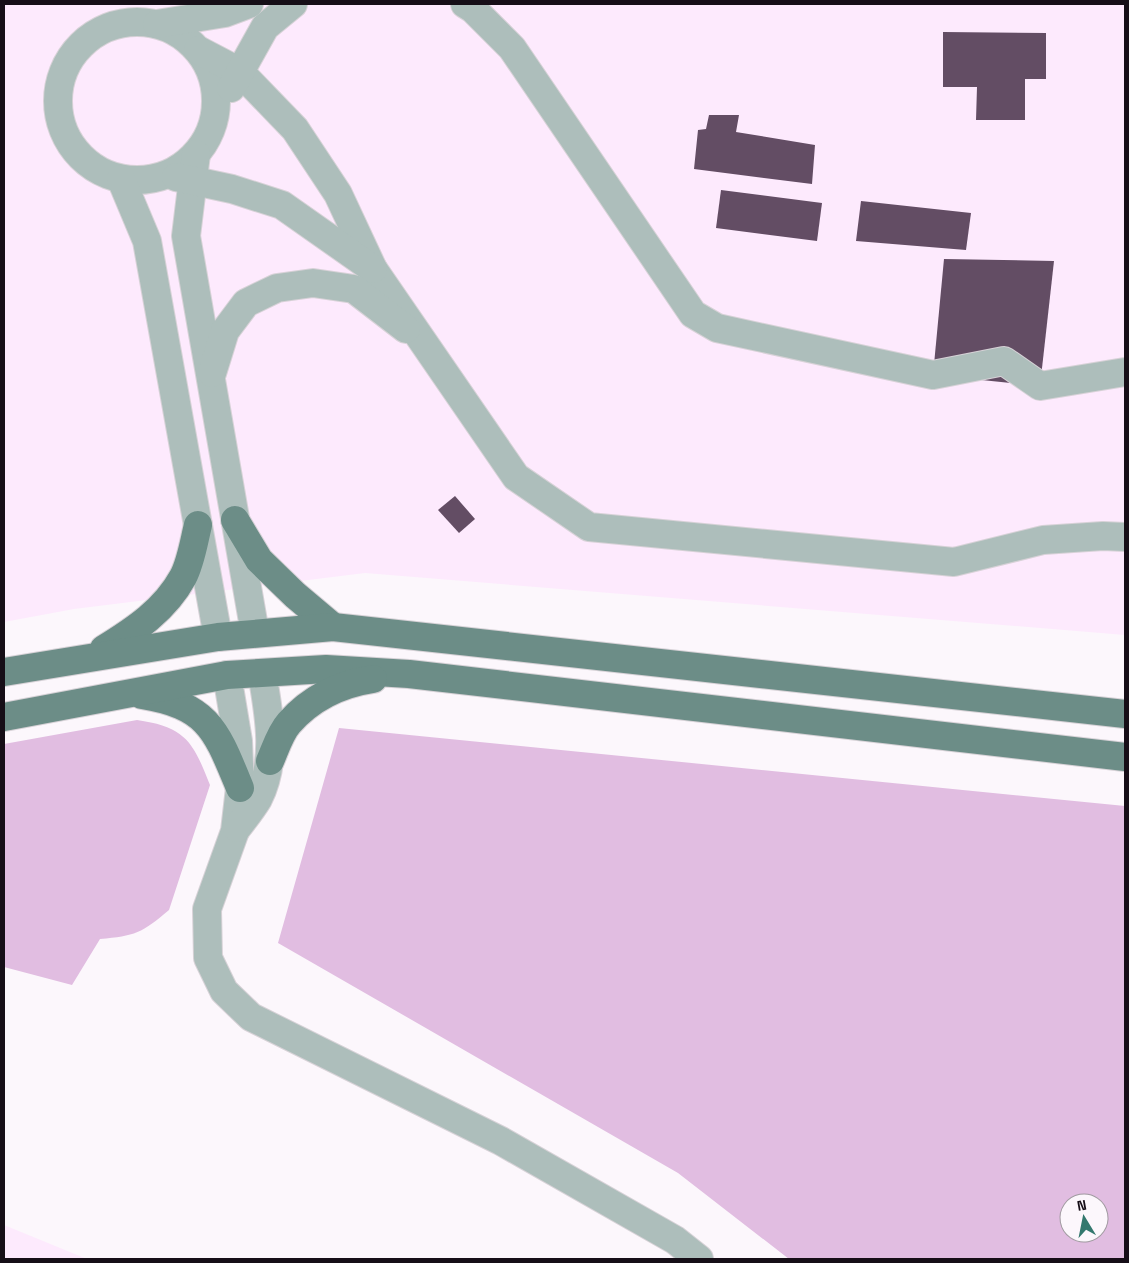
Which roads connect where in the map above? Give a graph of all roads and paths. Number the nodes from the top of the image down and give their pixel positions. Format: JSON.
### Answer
{"nodes":[{"id":1,"x":249,"y":4,"type":"edge"},
{"id":2,"x":293,"y":4,"type":"edge"},
{"id":3,"x":465,"y":4,"type":"edge"},
{"id":4,"x":157,"y":24,"type":"junction"},
{"id":5,"x":198,"y":50,"type":"junction"},
{"id":6,"x":240,"y":72,"type":"junction"},
{"id":7,"x":214,"y":118,"type":"junction"},
{"id":8,"x":195,"y":166,"type":"junction"},
{"id":9,"x":121,"y":179,"type":"junction"},
{"id":10,"x":373,"y":268,"type":"junction"},
{"id":11,"x":427,"y":345,"type":"junction"},
{"id":12,"x":1125,"y":372,"type":"edge"},
{"id":13,"x":210,"y":376,"type":"junction"},
{"id":14,"x":235,"y":520,"type":"junction"},
{"id":15,"x":198,"y":525,"type":"junction"},
{"id":16,"x":1125,"y":538,"type":"edge"},
{"id":17,"x":333,"y":627,"type":"junction"},
{"id":18,"x":255,"y":634,"type":"junction"},
{"id":19,"x":218,"y":637,"type":"junction"},
{"id":20,"x":87,"y":658,"type":"junction"},
{"id":21,"x":4,"y":671,"type":"edge"},
{"id":22,"x":262,"y":673,"type":"junction"},
{"id":23,"x":409,"y":674,"type":"junction"},
{"id":24,"x":227,"y":675,"type":"junction"},
{"id":25,"x":130,"y":693,"type":"junction"},
{"id":26,"x":1125,"y":714,"type":"edge"},
{"id":27,"x":4,"y":717,"type":"edge"},
{"id":28,"x":1125,"y":757,"type":"edge"},
{"id":29,"x":270,"y":762,"type":"junction"},
{"id":30,"x":240,"y":788,"type":"junction"},
{"id":31,"x":235,"y":831,"type":"junction"},
{"id":32,"x":699,"y":1259,"type":"edge"}],
"edges":[{"from":1,"to":4,"type":"lane"},
{"from":2,"to":6,"type":"lane"},
{"from":3,"to":12,"type":"lane"},
{"from":4,"to":5,"type":"lane"},
{"from":4,"to":9,"type":"lane"},
{"from":5,"to":6,"type":"lane"},
{"from":5,"to":7,"type":"lane"},
{"from":6,"to":7,"type":"lane"},
{"from":6,"to":10,"type":"lane"},
{"from":7,"to":8,"type":"lane"},
{"from":8,"to":9,"type":"lane"},
{"from":8,"to":10,"type":"lane"},
{"from":8,"to":13,"type":"lane"},
{"from":9,"to":15,"type":"lane"},
{"from":10,"to":11,"type":"lane"},
{"from":11,"to":13,"type":"lane"},
{"from":11,"to":16,"type":"lane"},
{"from":13,"to":14,"type":"lane"},
{"from":14,"to":17,"type":"main road"},
{"from":14,"to":18,"type":"lane"},
{"from":15,"to":19,"type":"lane"},
{"from":15,"to":20,"type":"main road"},
{"from":17,"to":18,"type":"main road"},
{"from":17,"to":26,"type":"main road"},
{"from":18,"to":19,"type":"main road"},
{"from":18,"to":22,"type":"main road"},
{"from":19,"to":20,"type":"main road"},
{"from":19,"to":24,"type":"main road"},
{"from":20,"to":21,"type":"main road"},
{"from":22,"to":23,"type":"main road"},
{"from":22,"to":24,"type":"main road"},
{"from":22,"to":29,"type":"lane"},
{"from":23,"to":28,"type":"main road"},
{"from":23,"to":29,"type":"main road"},
{"from":24,"to":25,"type":"main road"},
{"from":24,"to":30,"type":"lane"},
{"from":25,"to":27,"type":"main road"},
{"from":25,"to":30,"type":"main road"},
{"from":29,"to":31,"type":"lane"},
{"from":30,"to":31,"type":"lane"},
{"from":31,"to":32,"type":"lane"}]}
